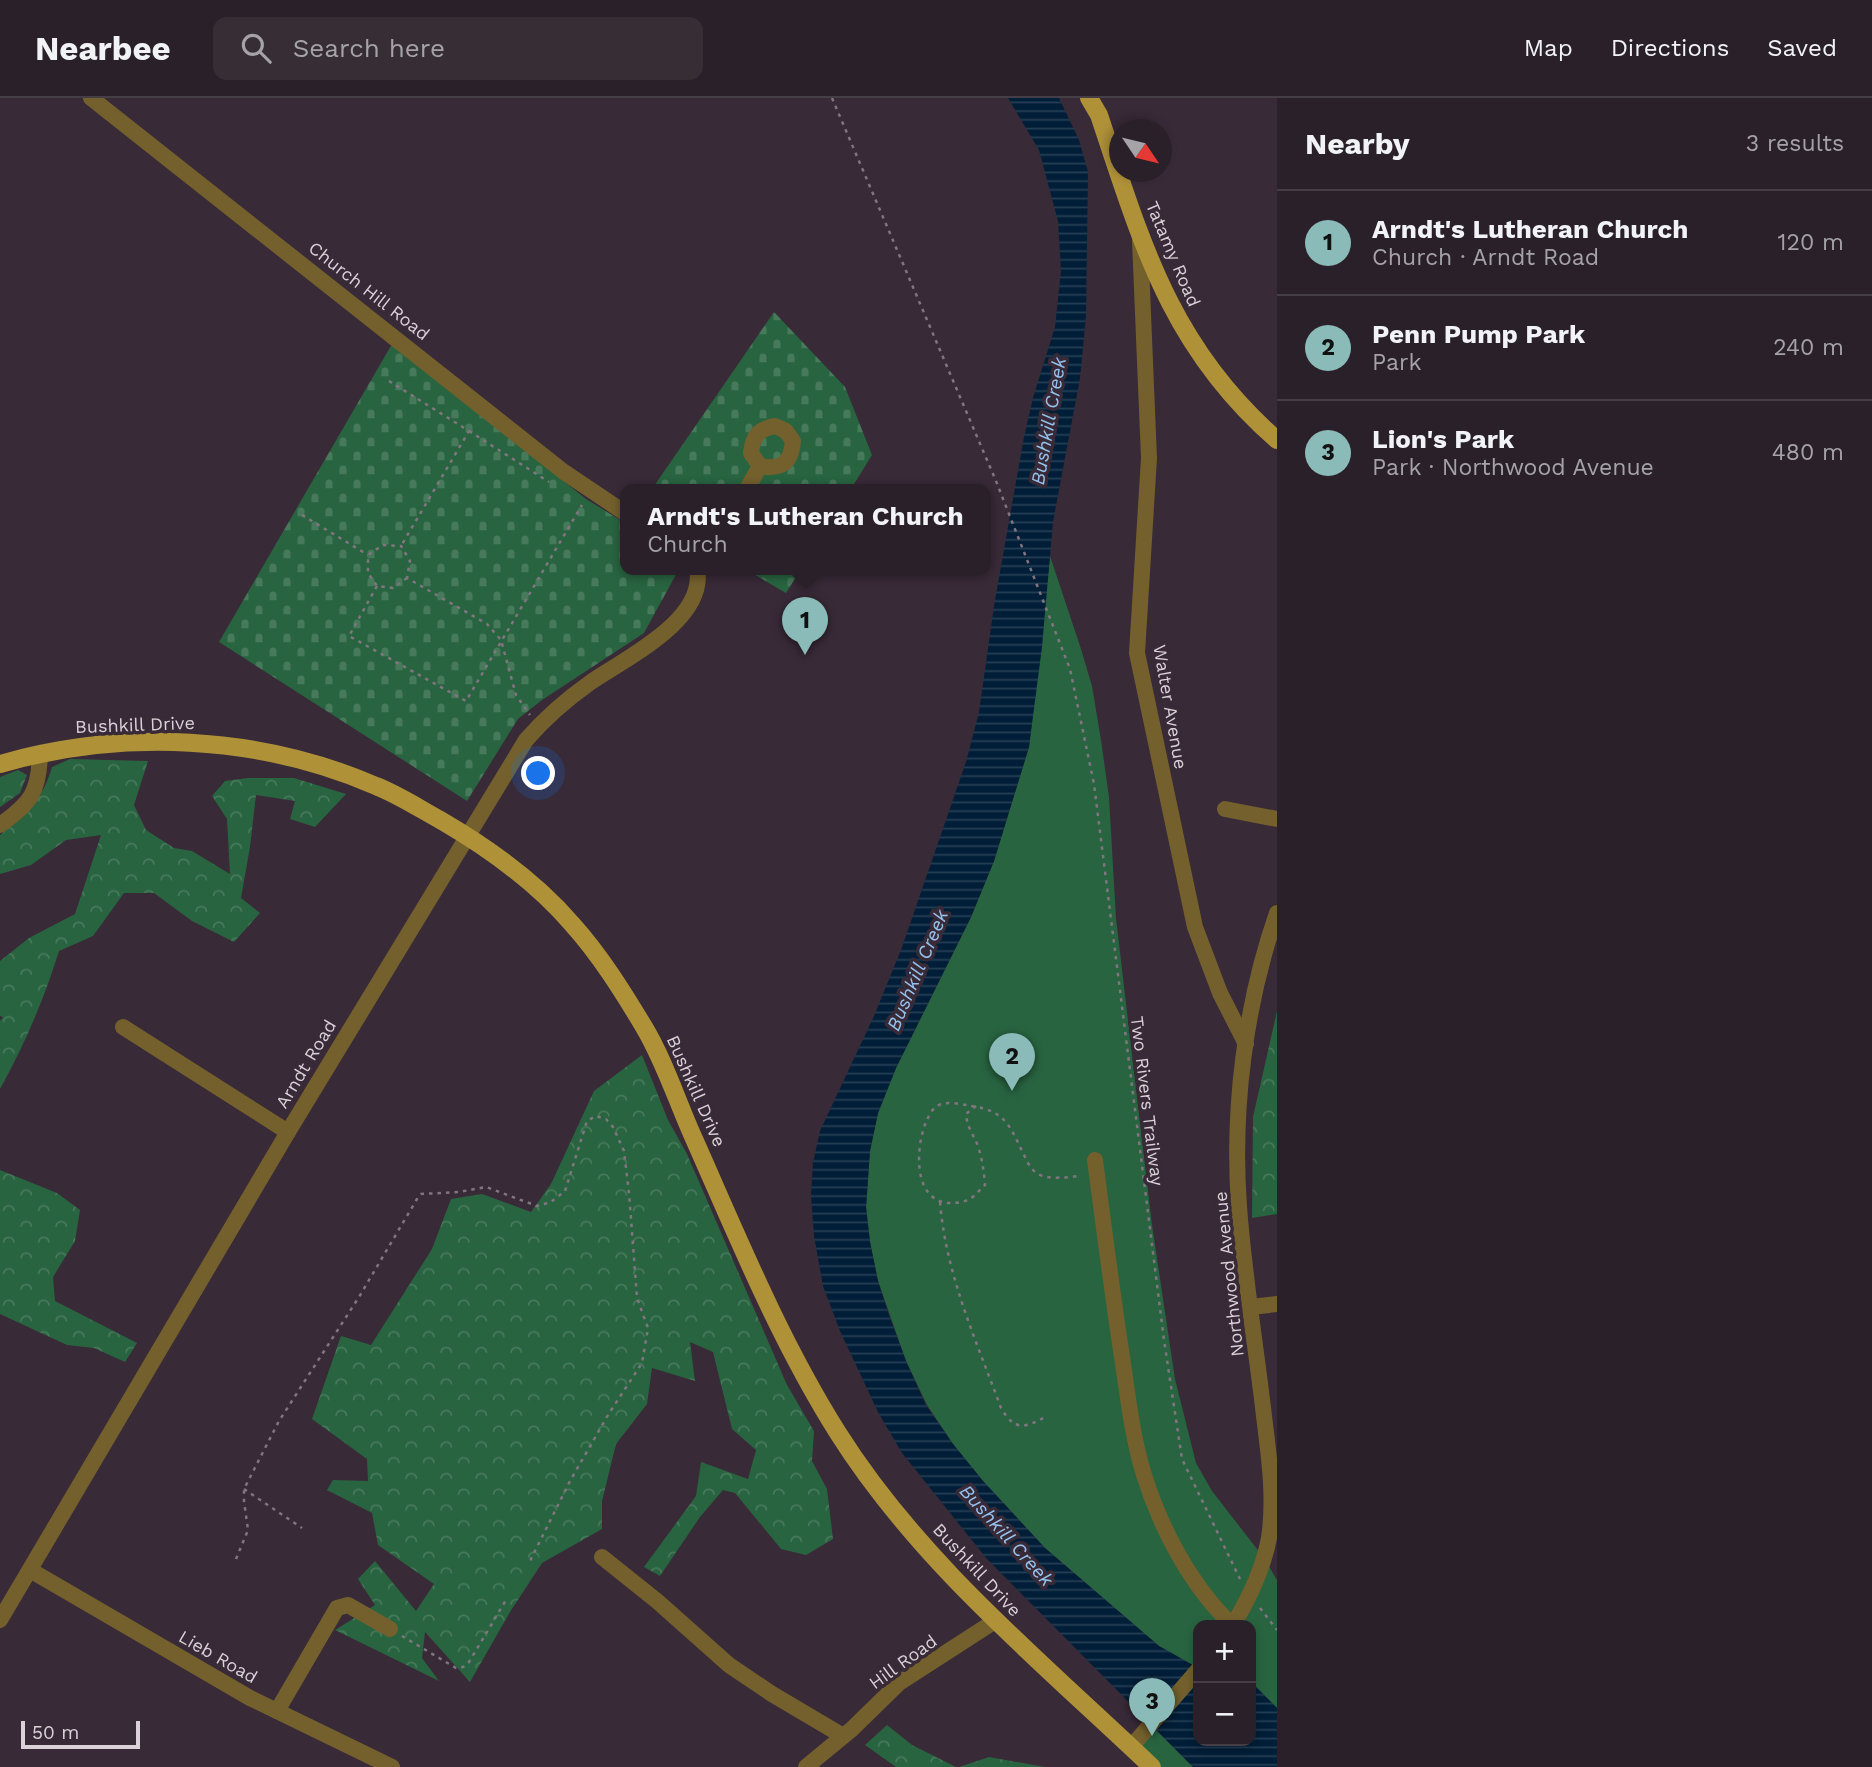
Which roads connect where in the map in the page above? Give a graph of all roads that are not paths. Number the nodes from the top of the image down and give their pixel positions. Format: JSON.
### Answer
{"nodes":[{"id":1,"x":91,"y":98,"type":"edge"},
{"id":2,"x":1089,"y":98,"type":"edge"},
{"id":3,"x":1140,"y":238,"type":"junction"},
{"id":4,"x":1277,"y":440,"type":"edge"},
{"id":5,"x":760,"y":466,"type":"dead end"},
{"id":6,"x":750,"y":484,"type":"edge"},
{"id":7,"x":620,"y":510,"type":"edge"},
{"id":8,"x":698,"y":575,"type":"edge"},
{"id":9,"x":40,"y":754,"type":"junction"},
{"id":10,"x":0,"y":764,"type":"edge"},
{"id":11,"x":1225,"y":809,"type":"dead end"},
{"id":12,"x":1277,"y":819,"type":"edge"},
{"id":13,"x":0,"y":825,"type":"edge"},
{"id":14,"x":469,"y":837,"type":"junction"},
{"id":15,"x":1277,"y":913,"type":"edge"},
{"id":16,"x":123,"y":1027,"type":"dead end"},
{"id":17,"x":1246,"y":1044,"type":"junction"},
{"id":18,"x":288,"y":1132,"type":"junction"},
{"id":19,"x":1096,"y":1165,"type":"road end"},
{"id":20,"x":1277,"y":1304,"type":"edge"},
{"id":21,"x":1251,"y":1307,"type":"junction"},
{"id":22,"x":1270,"y":1411,"type":"edge"},
{"id":23,"x":1274,"y":1526,"type":"edge"},
{"id":24,"x":601,"y":1557,"type":"dead end"},
{"id":25,"x":30,"y":1570,"type":"junction"},
{"id":26,"x":0,"y":1620,"type":"edge"},
{"id":27,"x":1227,"y":1620,"type":"edge"},
{"id":28,"x":1236,"y":1620,"type":"edge"},
{"id":29,"x":995,"y":1621,"type":"junction"},
{"id":30,"x":390,"y":1629,"type":"road end"},
{"id":31,"x":1193,"y":1676,"type":"edge"},
{"id":32,"x":277,"y":1711,"type":"junction"},
{"id":33,"x":843,"y":1736,"type":"junction"},
{"id":34,"x":1131,"y":1748,"type":"junction"},
{"id":35,"x":392,"y":1767,"type":"edge"},
{"id":36,"x":806,"y":1767,"type":"edge"},
{"id":37,"x":1152,"y":1767,"type":"edge"}],
"edges":[{"from":1,"to":7,"type":"street","name":"Church Hill Road"},
{"from":2,"to":3,"type":"main road","name":"Tatamy Road"},
{"from":3,"to":4,"type":"main road","name":"Tatamy Road"},
{"from":3,"to":17,"type":"street","name":"Walter Avenue"},
{"from":5,"to":6,"type":"street"},
{"from":8,"to":14,"type":"street","name":"Arndt Road"},
{"from":9,"to":10,"type":"main road","name":"Bushkill Drive"},
{"from":9,"to":13,"type":"street"},
{"from":9,"to":14,"type":"main road","name":"Bushkill Drive"},
{"from":11,"to":12,"type":"street"},
{"from":14,"to":18,"type":"street","name":"Arndt Road"},
{"from":14,"to":29,"type":"main road","name":"Bushkill Drive"},
{"from":15,"to":17,"type":"street","name":"Northwood Avenue"},
{"from":16,"to":18,"type":"street"},
{"from":17,"to":21,"type":"street","name":"Northwood Avenue"},
{"from":18,"to":25,"type":"street","name":"Arndt Road"},
{"from":19,"to":27,"type":"street"},
{"from":20,"to":21,"type":"street"},
{"from":21,"to":22,"type":"street","name":"Northwood Avenue"},
{"from":22,"to":23,"type":"street","name":"Northwood Avenue"},
{"from":23,"to":28,"type":"street","name":"Northwood Avenue"},
{"from":24,"to":33,"type":"street"},
{"from":25,"to":26,"type":"street","name":"Arndt Road"},
{"from":25,"to":32,"type":"street","name":"Lieb Road"},
{"from":29,"to":33,"type":"street","name":"Hill Road"},
{"from":29,"to":34,"type":"main road","name":"Bushkill Drive"},
{"from":30,"to":32,"type":"street"},
{"from":31,"to":34,"type":"street"},
{"from":32,"to":35,"type":"street","name":"Lieb Road"},
{"from":33,"to":36,"type":"street","name":"Hill Road"},
{"from":34,"to":37,"type":"main road","name":"Bushkill Drive"}]}
